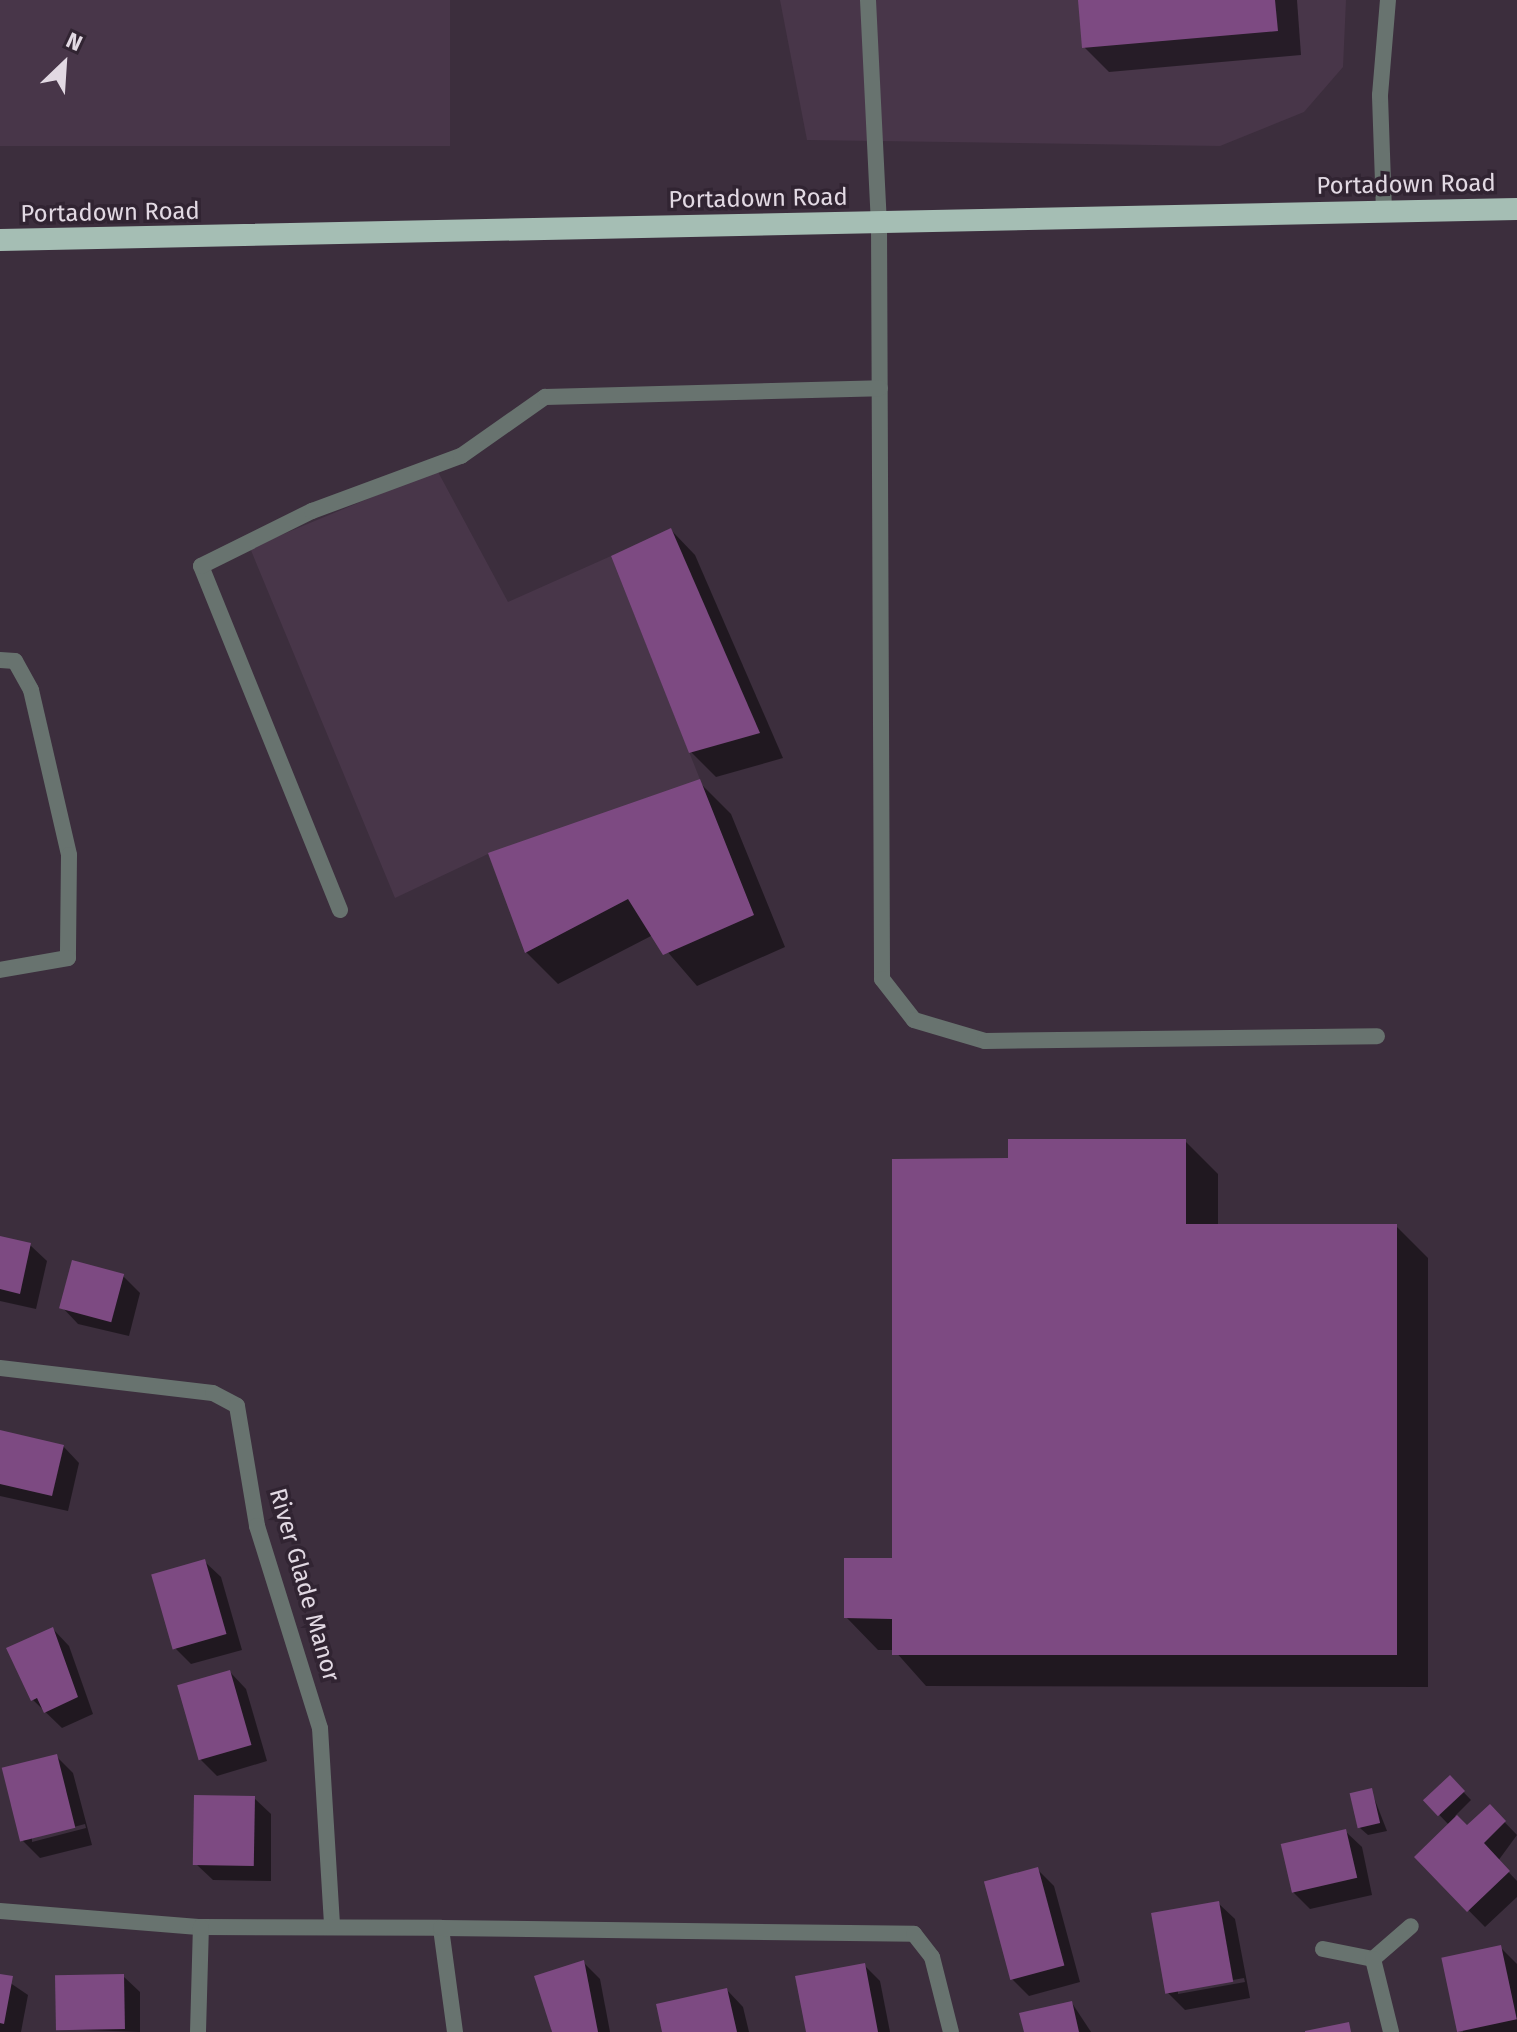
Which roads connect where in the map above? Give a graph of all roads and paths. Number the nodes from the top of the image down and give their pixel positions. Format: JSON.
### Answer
{"nodes":[{"id":1,"x":868,"y":0,"type":"edge"},
{"id":2,"x":1388,"y":0,"type":"edge"},
{"id":3,"x":1517,"y":209,"type":"edge"},
{"id":4,"x":1384,"y":211,"type":"junction"},
{"id":5,"x":879,"y":222,"type":"junction"},
{"id":6,"x":0,"y":240,"type":"edge"},
{"id":7,"x":880,"y":388,"type":"junction"},
{"id":8,"x":0,"y":660,"type":"edge"},
{"id":9,"x":340,"y":910,"type":"dead end"},
{"id":10,"x":0,"y":970,"type":"edge"},
{"id":11,"x":1377,"y":1036,"type":"dead end"},
{"id":12,"x":0,"y":1368,"type":"edge"},
{"id":13,"x":0,"y":1911,"type":"edge"},
{"id":14,"x":332,"y":1923,"type":"junction"},
{"id":15,"x":1411,"y":1926,"type":"dead end"},
{"id":16,"x":201,"y":1927,"type":"junction"},
{"id":17,"x":441,"y":1928,"type":"junction"},
{"id":18,"x":1323,"y":1949,"type":"dead end"},
{"id":19,"x":1373,"y":1959,"type":"junction"},
{"id":20,"x":198,"y":2032,"type":"edge"},
{"id":21,"x":455,"y":2032,"type":"edge"},
{"id":22,"x":951,"y":2032,"type":"edge"},
{"id":23,"x":1391,"y":2032,"type":"edge"}],
"edges":[{"from":1,"to":5,"type":"street"},
{"from":2,"to":4,"type":"street"},
{"from":3,"to":4,"type":"highway","name":"Portadown Road"},
{"from":4,"to":5,"type":"highway","name":"Portadown Road"},
{"from":5,"to":6,"type":"highway","name":"Portadown Road"},
{"from":5,"to":7,"type":"street"},
{"from":7,"to":9,"type":"street"},
{"from":7,"to":11,"type":"street"},
{"from":8,"to":10,"type":"street"},
{"from":12,"to":14,"type":"street","name":"River Glade Manor"},
{"from":13,"to":16,"type":"street"},
{"from":14,"to":16,"type":"street"},
{"from":14,"to":17,"type":"street"},
{"from":15,"to":19,"type":"street"},
{"from":16,"to":20,"type":"street"},
{"from":17,"to":21,"type":"street"},
{"from":17,"to":22,"type":"street"},
{"from":18,"to":19,"type":"street"},
{"from":19,"to":23,"type":"street"}]}
